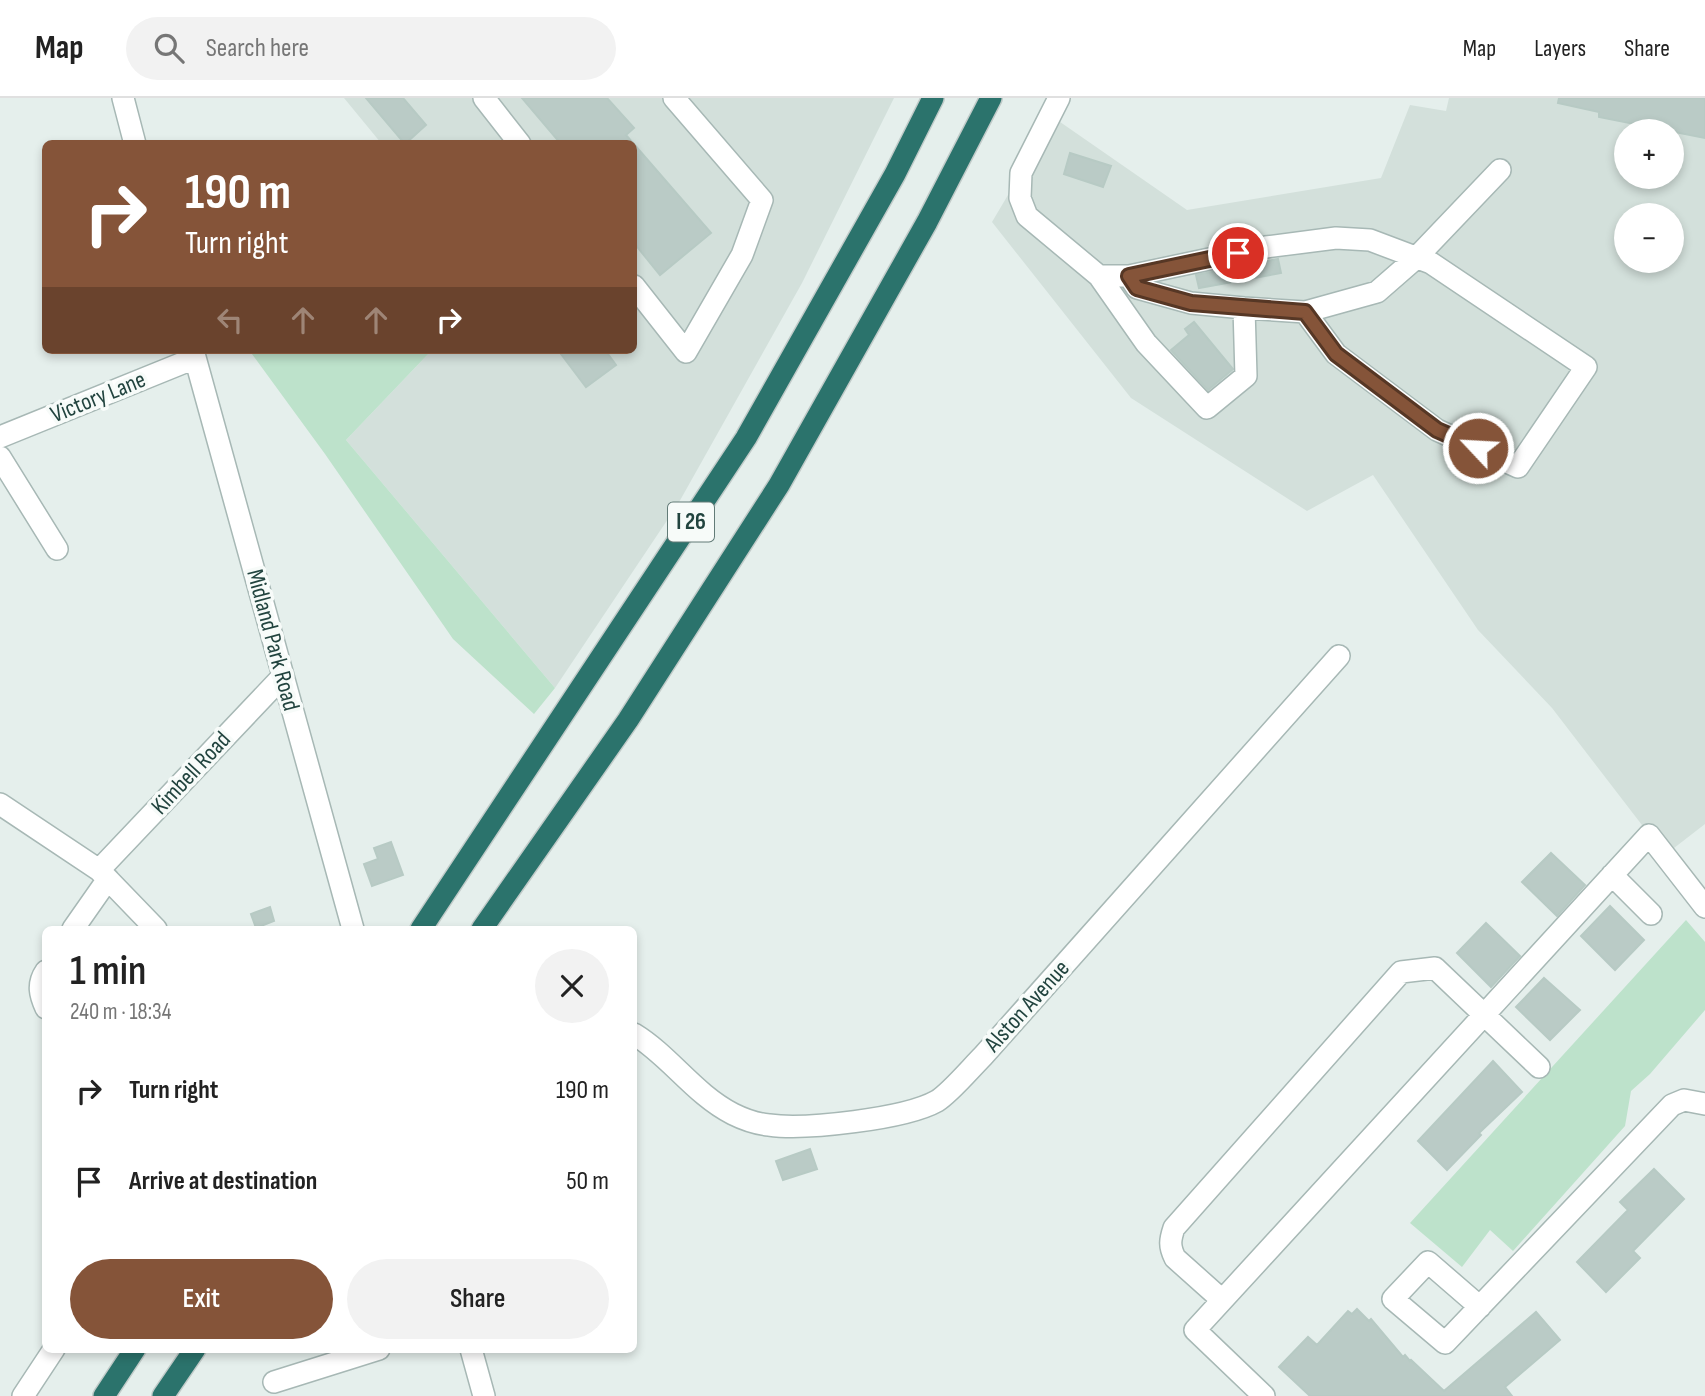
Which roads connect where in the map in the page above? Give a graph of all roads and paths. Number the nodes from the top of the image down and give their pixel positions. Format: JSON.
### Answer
{"nodes":[{"id":1,"x":123,"y":98,"type":"edge"},
{"id":2,"x":484,"y":98,"type":"edge"},
{"id":3,"x":674,"y":98,"type":"edge"},
{"id":4,"x":933,"y":98,"type":"edge"},
{"id":5,"x":991,"y":98,"type":"edge"},
{"id":6,"x":1059,"y":98,"type":"edge"},
{"id":7,"x":134,"y":140,"type":"edge"},
{"id":8,"x":517,"y":140,"type":"edge"},
{"id":9,"x":1500,"y":170,"type":"dead end"},
{"id":10,"x":1416,"y":258,"type":"junction"},
{"id":11,"x":1099,"y":276,"type":"junction"},
{"id":12,"x":1129,"y":276,"type":"junction"},
{"id":13,"x":637,"y":290,"type":"edge"},
{"id":14,"x":1244,"y":308,"type":"junction"},
{"id":15,"x":1305,"y":312,"type":"junction"},
{"id":16,"x":194,"y":354,"type":"edge"},
{"id":17,"x":0,"y":437,"type":"edge"},
{"id":18,"x":0,"y":457,"type":"edge"},
{"id":19,"x":57,"y":549,"type":"dead end"},
{"id":20,"x":1339,"y":656,"type":"dead end"},
{"id":21,"x":283,"y":676,"type":"junction"},
{"id":22,"x":0,"y":804,"type":"edge"},
{"id":23,"x":103,"y":875,"type":"junction"},
{"id":24,"x":1612,"y":875,"type":"junction"},
{"id":25,"x":1705,"y":907,"type":"edge"},
{"id":26,"x":1651,"y":914,"type":"dead end"},
{"id":27,"x":75,"y":926,"type":"edge"},
{"id":28,"x":153,"y":926,"type":"edge"},
{"id":29,"x":352,"y":926,"type":"edge"},
{"id":30,"x":423,"y":926,"type":"edge"},
{"id":31,"x":484,"y":926,"type":"edge"},
{"id":32,"x":42,"y":977,"type":"edge"},
{"id":33,"x":42,"y":995,"type":"edge"},
{"id":34,"x":1485,"y":1014,"type":"junction"},
{"id":35,"x":637,"y":1036,"type":"edge"},
{"id":36,"x":1539,"y":1067,"type":"dead end"},
{"id":37,"x":1705,"y":1104,"type":"edge"},
{"id":38,"x":1222,"y":1300,"type":"junction"},
{"id":39,"x":1480,"y":1307,"type":"dead end"},
{"id":40,"x":51,"y":1353,"type":"edge"},
{"id":41,"x":132,"y":1353,"type":"edge"},
{"id":42,"x":192,"y":1353,"type":"edge"},
{"id":43,"x":366,"y":1353,"type":"edge"},
{"id":44,"x":472,"y":1353,"type":"edge"},
{"id":45,"x":274,"y":1382,"type":"dead end"},
{"id":46,"x":23,"y":1396,"type":"edge"},
{"id":47,"x":104,"y":1396,"type":"edge"},
{"id":48,"x":163,"y":1396,"type":"edge"},
{"id":49,"x":484,"y":1396,"type":"edge"},
{"id":50,"x":1264,"y":1396,"type":"edge"}],
"edges":[{"from":1,"to":7,"type":"street"},
{"from":2,"to":8,"type":"street"},
{"from":3,"to":13,"type":"street"},
{"from":4,"to":30,"type":"highway","number":"I 26"},
{"from":5,"to":31,"type":"highway","number":"I 26"},
{"from":6,"to":11,"type":"street"},
{"from":9,"to":10,"type":"street"},
{"from":10,"to":12,"type":"street"},
{"from":10,"to":15,"type":"street"},
{"from":10,"to":15,"type":"street"},
{"from":11,"to":12,"type":"street"},
{"from":11,"to":14,"type":"street"},
{"from":12,"to":14,"type":"street"},
{"from":14,"to":15,"type":"street"},
{"from":16,"to":17,"type":"street","name":"Victory Lane"},
{"from":16,"to":21,"type":"street","name":"Midland Park Road"},
{"from":18,"to":19,"type":"street"},
{"from":20,"to":35,"type":"street","name":"Alston Avenue"},
{"from":21,"to":23,"type":"street","name":"Kimbell Road"},
{"from":21,"to":29,"type":"street","name":"Midland Park Road"},
{"from":22,"to":23,"type":"street"},
{"from":23,"to":27,"type":"street","name":"Kimbell Road"},
{"from":23,"to":28,"type":"street"},
{"from":24,"to":25,"type":"street"},
{"from":24,"to":26,"type":"street"},
{"from":24,"to":34,"type":"street"},
{"from":32,"to":33,"type":"street"},
{"from":34,"to":36,"type":"street"},
{"from":34,"to":38,"type":"street"},
{"from":34,"to":38,"type":"street"},
{"from":37,"to":39,"type":"street"},
{"from":38,"to":50,"type":"street"},
{"from":40,"to":46,"type":"street"},
{"from":41,"to":47,"type":"highway"},
{"from":42,"to":48,"type":"highway"},
{"from":43,"to":45,"type":"street"},
{"from":44,"to":49,"type":"street"}]}
